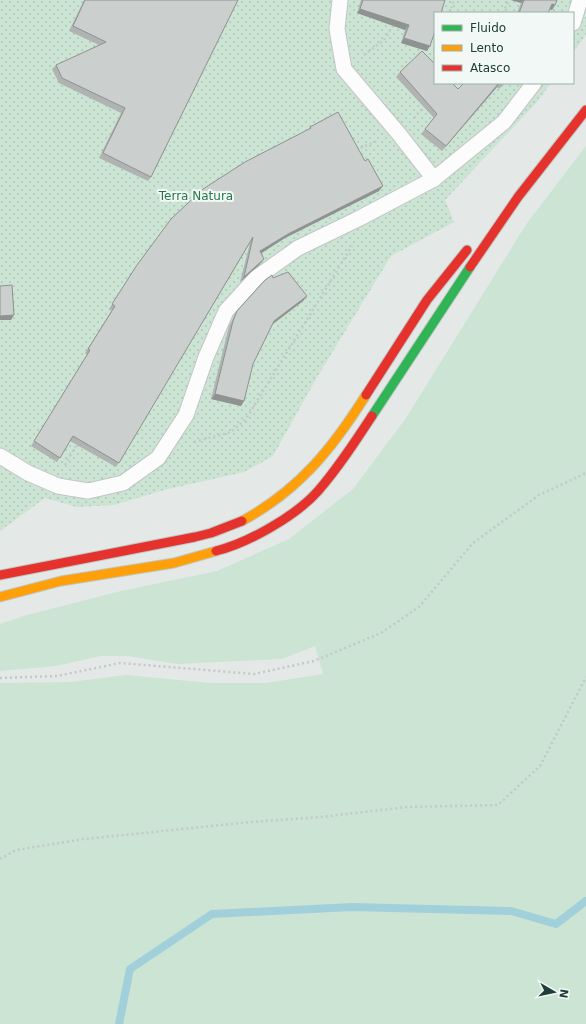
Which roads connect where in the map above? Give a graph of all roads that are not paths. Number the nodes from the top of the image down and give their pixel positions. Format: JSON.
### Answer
{"nodes":[{"id":1,"x":340,"y":0,"type":"edge"},
{"id":2,"x":580,"y":0,"type":"edge"},
{"id":3,"x":574,"y":20,"type":"edge"},
{"id":4,"x":533,"y":84,"type":"edge"},
{"id":5,"x":586,"y":110,"type":"edge"},
{"id":6,"x":434,"y":178,"type":"junction"},
{"id":7,"x":518,"y":197,"type":"junction"},
{"id":8,"x":0,"y":456,"type":"edge"},
{"id":9,"x":0,"y":575,"type":"edge"},
{"id":10,"x":0,"y":597,"type":"edge"}],
"edges":[{"from":1,"to":6,"type":"lane"},
{"from":2,"to":3,"type":"lane"},
{"from":4,"to":6,"type":"lane"},
{"from":5,"to":7,"type":"main road"},
{"from":6,"to":8,"type":"lane"},
{"from":7,"to":9,"type":"main road"},
{"from":7,"to":10,"type":"main road"}]}
